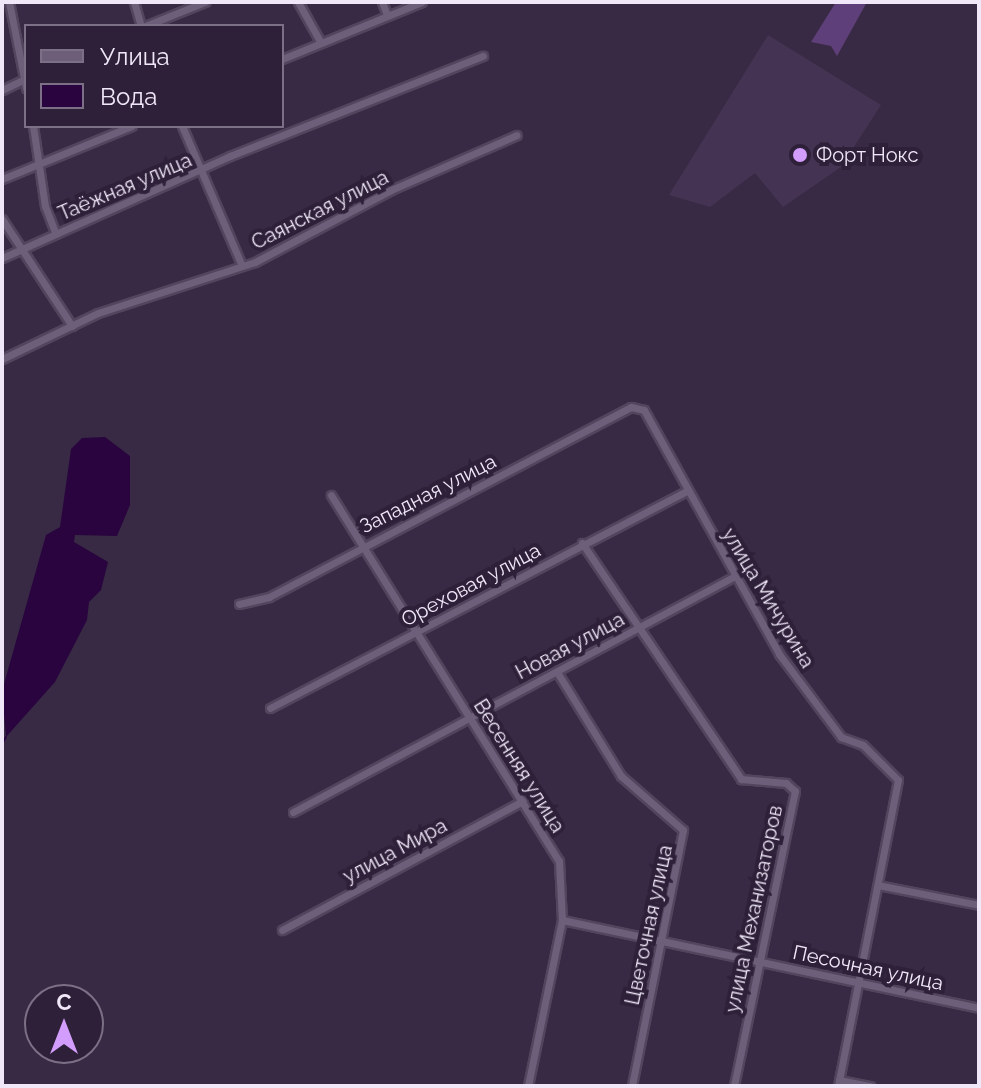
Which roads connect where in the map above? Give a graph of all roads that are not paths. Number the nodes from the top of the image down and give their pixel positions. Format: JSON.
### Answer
{"nodes":[{"id":1,"x":9,"y":2,"type":"edge"},
{"id":2,"x":134,"y":2,"type":"edge"},
{"id":3,"x":205,"y":2,"type":"edge"},
{"id":4,"x":298,"y":2,"type":"edge"},
{"id":5,"x":382,"y":2,"type":"edge"},
{"id":6,"x":422,"y":2,"type":"edge"},
{"id":7,"x":387,"y":15,"type":"junction"},
{"id":8,"x":142,"y":24,"type":"edge"},
{"id":9,"x":148,"y":24,"type":"edge"},
{"id":10,"x":320,"y":41,"type":"junction"},
{"id":11,"x":483,"y":56,"type":"dead end"},
{"id":12,"x":284,"y":58,"type":"edge"},
{"id":13,"x":24,"y":74,"type":"edge"},
{"id":14,"x":24,"y":79,"type":"edge"},
{"id":15,"x":2,"y":90,"type":"edge"},
{"id":16,"x":33,"y":128,"type":"edge"},
{"id":17,"x":127,"y":128,"type":"edge"},
{"id":18,"x":183,"y":128,"type":"edge"},
{"id":19,"x":517,"y":135,"type":"dead end"},
{"id":20,"x":41,"y":165,"type":"junction"},
{"id":21,"x":200,"y":172,"type":"junction"},
{"id":22,"x":2,"y":179,"type":"edge"},
{"id":23,"x":2,"y":219,"type":"edge"},
{"id":24,"x":56,"y":234,"type":"junction"},
{"id":25,"x":20,"y":250,"type":"junction"},
{"id":26,"x":2,"y":258,"type":"edge"},
{"id":27,"x":242,"y":266,"type":"junction"},
{"id":28,"x":72,"y":326,"type":"junction"},
{"id":29,"x":2,"y":359,"type":"edge"},
{"id":30,"x":631,"y":407,"type":"joint"},
{"id":31,"x":687,"y":491,"type":"junction"},
{"id":32,"x":331,"y":495,"type":"dead end"},
{"id":33,"x":582,"y":543,"type":"junction"},
{"id":34,"x":360,"y":547,"type":"junction"},
{"id":35,"x":735,"y":576,"type":"junction"},
{"id":36,"x":239,"y":604,"type":"dead end"},
{"id":37,"x":639,"y":627,"type":"junction"},
{"id":38,"x":414,"y":634,"type":"junction"},
{"id":39,"x":557,"y":672,"type":"junction"},
{"id":40,"x":270,"y":708,"type":"dead end"},
{"id":41,"x":471,"y":718,"type":"junction"},
{"id":42,"x":523,"y":801,"type":"junction"},
{"id":43,"x":293,"y":812,"type":"dead end"},
{"id":44,"x":878,"y":885,"type":"junction"},
{"id":45,"x":979,"y":905,"type":"edge"},
{"id":46,"x":562,"y":920,"type":"junction"},
{"id":47,"x":282,"y":930,"type":"dead end"},
{"id":48,"x":661,"y":940,"type":"junction"},
{"id":49,"x":760,"y":961,"type":"junction"},
{"id":50,"x":858,"y":983,"type":"junction"},
{"id":51,"x":979,"y":1008,"type":"edge"},
{"id":52,"x":838,"y":1083,"type":"edge"},
{"id":53,"x":528,"y":1086,"type":"edge"},
{"id":54,"x":632,"y":1086,"type":"edge"},
{"id":55,"x":734,"y":1086,"type":"edge"},
{"id":56,"x":870,"y":1086,"type":"edge"}],
"edges":[{"from":1,"to":13,"type":"street"},
{"from":2,"to":8,"type":"street"},
{"from":3,"to":9,"type":"street"},
{"from":4,"to":10,"type":"street"},
{"from":5,"to":7,"type":"street"},
{"from":6,"to":7,"type":"street"},
{"from":7,"to":10,"type":"street"},
{"from":10,"to":12,"type":"street"},
{"from":11,"to":21,"type":"street","name":"Таёжная улица"},
{"from":14,"to":15,"type":"street"},
{"from":16,"to":20,"type":"street"},
{"from":17,"to":20,"type":"street"},
{"from":18,"to":21,"type":"street"},
{"from":19,"to":27,"type":"street","name":"Саянская улица"},
{"from":20,"to":22,"type":"street"},
{"from":20,"to":24,"type":"street"},
{"from":21,"to":24,"type":"street","name":"Таёжная улица"},
{"from":21,"to":27,"type":"street"},
{"from":23,"to":25,"type":"street"},
{"from":24,"to":25,"type":"street","name":"Таёжная улица"},
{"from":25,"to":26,"type":"street","name":"Таёжная улица"},
{"from":25,"to":28,"type":"street"},
{"from":27,"to":28,"type":"street","name":"Саянская улица"},
{"from":28,"to":29,"type":"street","name":"Саянская улица"},
{"from":30,"to":31,"type":"street","name":"улица Мичурина"},
{"from":30,"to":34,"type":"street","name":"Западная улица"},
{"from":31,"to":33,"type":"street","name":"Ореховая улица"},
{"from":31,"to":35,"type":"street","name":"улица Мичурина"},
{"from":32,"to":34,"type":"street","name":"Весенняя улица"},
{"from":33,"to":37,"type":"street","name":"улица Механизаторов"},
{"from":33,"to":38,"type":"street","name":"Ореховая улица"},
{"from":34,"to":36,"type":"street","name":"Западная улица"},
{"from":34,"to":38,"type":"street","name":"Весенняя улица"},
{"from":35,"to":37,"type":"street","name":"Новая улица"},
{"from":35,"to":44,"type":"street","name":"улица Мичурина"},
{"from":37,"to":39,"type":"street","name":"Новая улица"},
{"from":37,"to":49,"type":"street","name":"улица Механизаторов"},
{"from":38,"to":40,"type":"street","name":"Ореховая улица"},
{"from":38,"to":41,"type":"street","name":"Весенняя улица"},
{"from":39,"to":41,"type":"street","name":"Новая улица"},
{"from":39,"to":48,"type":"street","name":"Цветочная улица"},
{"from":41,"to":42,"type":"street","name":"Весенняя улица"},
{"from":41,"to":43,"type":"street","name":"Новая улица"},
{"from":42,"to":46,"type":"street","name":"Весенняя улица"},
{"from":42,"to":47,"type":"street","name":"улица Мира"},
{"from":44,"to":45,"type":"street"},
{"from":44,"to":50,"type":"street"},
{"from":46,"to":48,"type":"street","name":"Песочная улица"},
{"from":46,"to":53,"type":"street","name":"Весенняя улица"},
{"from":48,"to":49,"type":"street","name":"Песочная улица"},
{"from":48,"to":54,"type":"street","name":"Цветочная улица"},
{"from":49,"to":50,"type":"street","name":"Песочная улица"},
{"from":49,"to":55,"type":"street","name":"улица Механизаторов"},
{"from":50,"to":51,"type":"street","name":"Песочная улица"},
{"from":50,"to":52,"type":"street"},
{"from":52,"to":56,"type":"street"}]}
